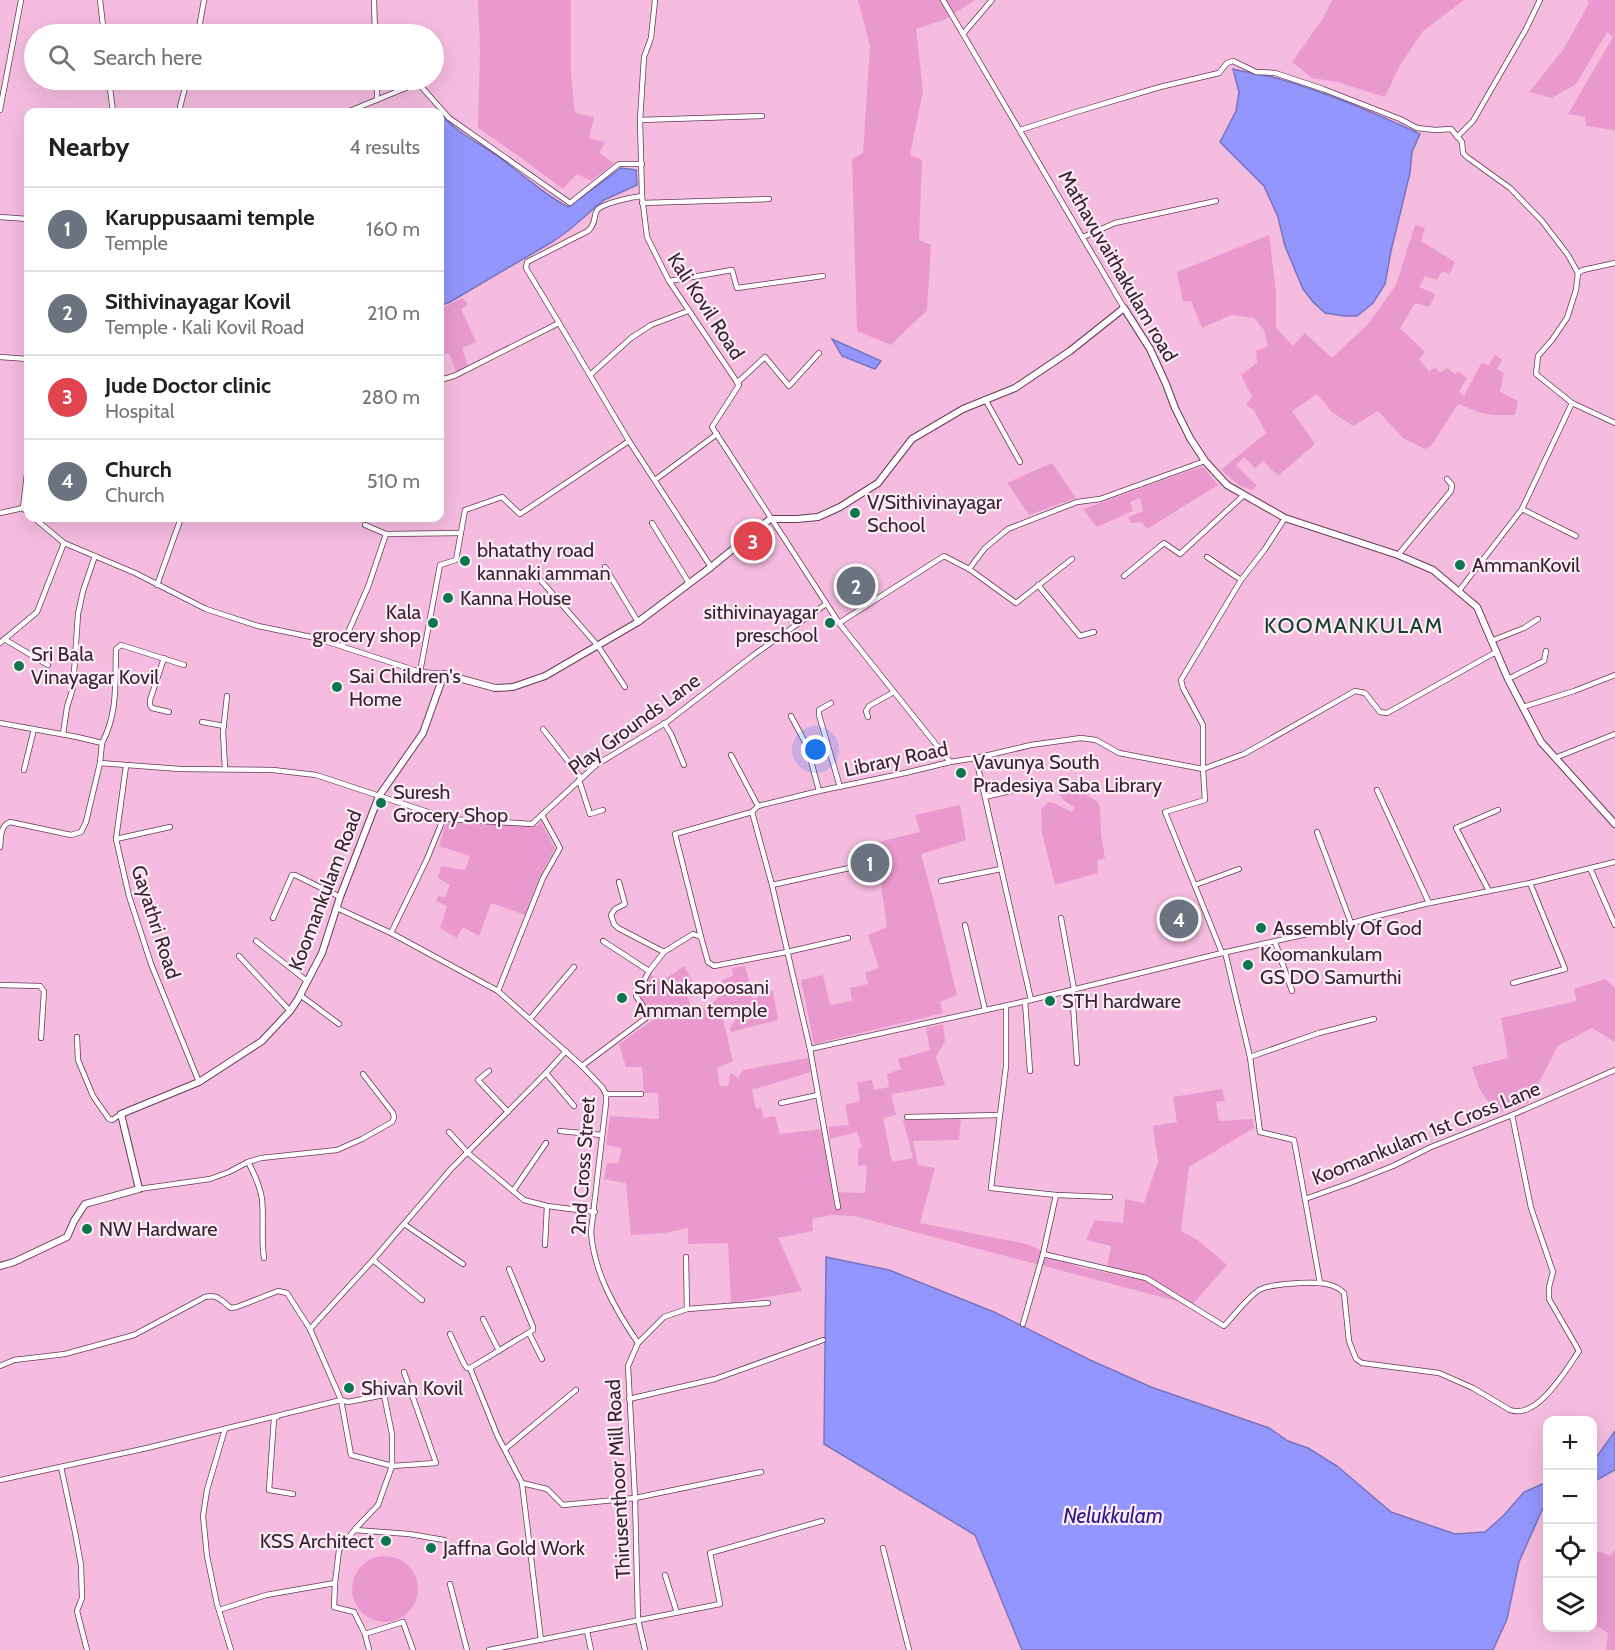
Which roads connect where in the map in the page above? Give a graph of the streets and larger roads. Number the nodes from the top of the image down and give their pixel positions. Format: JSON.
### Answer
{"nodes":[{"id":1,"x":21,"y":0,"type":"edge"},
{"id":2,"x":100,"y":0,"type":"edge"},
{"id":3,"x":204,"y":0,"type":"edge"},
{"id":4,"x":374,"y":0,"type":"edge"},
{"id":5,"x":655,"y":0,"type":"edge"},
{"id":6,"x":943,"y":0,"type":"edge"},
{"id":7,"x":992,"y":0,"type":"edge"},
{"id":8,"x":1540,"y":0,"type":"edge"},
{"id":9,"x":103,"y":24,"type":"edge"},
{"id":10,"x":200,"y":24,"type":"edge"},
{"id":11,"x":375,"y":24,"type":"edge"},
{"id":12,"x":963,"y":34,"type":"junction"},
{"id":13,"x":110,"y":90,"type":"edge"},
{"id":14,"x":184,"y":90,"type":"edge"},
{"id":15,"x":377,"y":90,"type":"edge"},
{"id":16,"x":401,"y":90,"type":"edge"},
{"id":17,"x":424,"y":90,"type":"edge"},
{"id":18,"x":377,"y":100,"type":"junction"},
{"id":19,"x":112,"y":108,"type":"edge"},
{"id":20,"x":180,"y":108,"type":"edge"},
{"id":21,"x":357,"y":108,"type":"edge"},
{"id":22,"x":440,"y":108,"type":"edge"},
{"id":23,"x":0,"y":110,"type":"edge"},
{"id":24,"x":444,"y":112,"type":"edge"},
{"id":25,"x":762,"y":116,"type":"dead end"},
{"id":26,"x":640,"y":120,"type":"junction"},
{"id":27,"x":1020,"y":130,"type":"junction"},
{"id":28,"x":1457,"y":136,"type":"junction"},
{"id":29,"x":642,"y":164,"type":"junction"},
{"id":30,"x":642,"y":196,"type":"junction"},
{"id":31,"x":769,"y":199,"type":"dead end"},
{"id":32,"x":1216,"y":201,"type":"dead end"},
{"id":33,"x":642,"y":203,"type":"junction"},
{"id":34,"x":0,"y":217,"type":"edge"},
{"id":35,"x":24,"y":219,"type":"edge"},
{"id":36,"x":1083,"y":237,"type":"junction"},
{"id":37,"x":1615,"y":263,"type":"edge"},
{"id":38,"x":1578,"y":273,"type":"junction"},
{"id":39,"x":823,"y":276,"type":"dead end"},
{"id":40,"x":669,"y":282,"type":"junction"},
{"id":41,"x":1124,"y":308,"type":"junction"},
{"id":42,"x":688,"y":311,"type":"junction"},
{"id":43,"x":560,"y":323,"type":"junction"},
{"id":44,"x":819,"y":353,"type":"dead end"},
{"id":45,"x":0,"y":357,"type":"edge"},
{"id":46,"x":24,"y":359,"type":"edge"},
{"id":47,"x":590,"y":375,"type":"junction"},
{"id":48,"x":444,"y":379,"type":"edge"},
{"id":49,"x":737,"y":383,"type":"junction"},
{"id":50,"x":985,"y":399,"type":"junction"},
{"id":51,"x":1572,"y":403,"type":"junction"},
{"id":52,"x":1615,"y":423,"type":"edge"},
{"id":53,"x":717,"y":434,"type":"junction"},
{"id":54,"x":629,"y":441,"type":"junction"},
{"id":55,"x":1205,"y":461,"type":"junction"},
{"id":56,"x":1020,"y":462,"type":"dead end"},
{"id":57,"x":1447,"y":479,"type":"dead end"},
{"id":58,"x":655,"y":480,"type":"junction"},
{"id":59,"x":1244,"y":495,"type":"junction"},
{"id":60,"x":24,"y":499,"type":"edge"},
{"id":61,"x":23,"y":508,"type":"joint"},
{"id":62,"x":1522,"y":509,"type":"junction"},
{"id":63,"x":0,"y":513,"type":"edge"},
{"id":64,"x":1285,"y":518,"type":"junction"},
{"id":65,"x":770,"y":519,"type":"junction"},
{"id":66,"x":39,"y":522,"type":"edge"},
{"id":67,"x":180,"y":522,"type":"edge"},
{"id":68,"x":651,"y":523,"type":"dead end"},
{"id":69,"x":365,"y":525,"type":"dead end"},
{"id":70,"x":461,"y":533,"type":"junction"},
{"id":71,"x":386,"y":534,"type":"junction"},
{"id":72,"x":1576,"y":536,"type":"dead end"},
{"id":73,"x":64,"y":543,"type":"junction"},
{"id":74,"x":1398,"y":555,"type":"junction"},
{"id":75,"x":95,"y":556,"type":"junction"},
{"id":76,"x":1207,"y":557,"type":"dead end"},
{"id":77,"x":1072,"y":560,"type":"dead end"},
{"id":78,"x":605,"y":567,"type":"dead end"},
{"id":79,"x":711,"y":567,"type":"junction"},
{"id":80,"x":969,"y":568,"type":"junction"},
{"id":81,"x":537,"y":576,"type":"dead end"},
{"id":82,"x":1124,"y":576,"type":"dead end"},
{"id":83,"x":1241,"y":580,"type":"junction"},
{"id":84,"x":689,"y":584,"type":"junction"},
{"id":85,"x":157,"y":585,"type":"junction"},
{"id":86,"x":1038,"y":585,"type":"junction"},
{"id":87,"x":1458,"y":592,"type":"junction"},
{"id":88,"x":826,"y":604,"type":"junction"},
{"id":89,"x":1538,"y":619,"type":"dead end"},
{"id":90,"x":638,"y":621,"type":"junction"},
{"id":91,"x":839,"y":623,"type":"junction"},
{"id":92,"x":1094,"y":632,"type":"dead end"},
{"id":93,"x":2,"y":641,"type":"edge"},
{"id":94,"x":1491,"y":641,"type":"junction"},
{"id":95,"x":342,"y":646,"type":"junction"},
{"id":96,"x":598,"y":646,"type":"junction"},
{"id":97,"x":1546,"y":651,"type":"dead end"},
{"id":98,"x":1496,"y":652,"type":"junction"},
{"id":99,"x":164,"y":658,"type":"junction"},
{"id":100,"x":48,"y":665,"type":"dead end"},
{"id":101,"x":184,"y":665,"type":"dead end"},
{"id":102,"x":420,"y":672,"type":"junction"},
{"id":103,"x":444,"y":674,"type":"junction"},
{"id":104,"x":1615,"y":675,"type":"edge"},
{"id":105,"x":1508,"y":680,"type":"junction"},
{"id":106,"x":625,"y":687,"type":"dead end"},
{"id":107,"x":894,"y":692,"type":"junction"},
{"id":108,"x":227,"y":696,"type":"dead end"},
{"id":109,"x":831,"y":703,"type":"dead end"},
{"id":110,"x":1523,"y":707,"type":"junction"},
{"id":111,"x":169,"y":712,"type":"dead end"},
{"id":112,"x":791,"y":716,"type":"dead end"},
{"id":113,"x":868,"y":717,"type":"dead end"},
{"id":114,"x":201,"y":722,"type":"dead end"},
{"id":115,"x":0,"y":723,"type":"edge"},
{"id":116,"x":664,"y":723,"type":"junction"},
{"id":117,"x":224,"y":726,"type":"junction"},
{"id":118,"x":34,"y":729,"type":"junction"},
{"id":119,"x":543,"y":729,"type":"dead end"},
{"id":120,"x":63,"y":734,"type":"junction"},
{"id":121,"x":1615,"y":734,"type":"edge"},
{"id":122,"x":102,"y":743,"type":"junction"},
{"id":123,"x":731,"y":755,"type":"dead end"},
{"id":124,"x":976,"y":758,"type":"junction"},
{"id":125,"x":1555,"y":758,"type":"junction"},
{"id":126,"x":950,"y":762,"type":"junction"},
{"id":127,"x":100,"y":763,"type":"junction"},
{"id":128,"x":684,"y":765,"type":"dead end"},
{"id":129,"x":126,"y":766,"type":"junction"},
{"id":130,"x":225,"y":769,"type":"junction"},
{"id":131,"x":1203,"y":769,"type":"junction"},
{"id":132,"x":24,"y":770,"type":"dead end"},
{"id":133,"x":580,"y":779,"type":"junction"},
{"id":134,"x":1032,"y":786,"type":"dead end"},
{"id":135,"x":840,"y":787,"type":"junction"},
{"id":136,"x":1377,"y":790,"type":"dead end"},
{"id":137,"x":819,"y":791,"type":"junction"},
{"id":138,"x":379,"y":796,"type":"junction"},
{"id":139,"x":985,"y":797,"type":"junction"},
{"id":140,"x":758,"y":806,"type":"junction"},
{"id":141,"x":603,"y":810,"type":"dead end"},
{"id":142,"x":1498,"y":810,"type":"dead end"},
{"id":143,"x":752,"y":812,"type":"junction"},
{"id":144,"x":542,"y":815,"type":"junction"},
{"id":145,"x":444,"y":817,"type":"junction"},
{"id":146,"x":1615,"y":824,"type":"edge"},
{"id":147,"x":170,"y":826,"type":"dead end"},
{"id":148,"x":1317,"y":832,"type":"dead end"},
{"id":149,"x":116,"y":839,"type":"junction"},
{"id":150,"x":0,"y":847,"type":"edge"},
{"id":151,"x":1615,"y":862,"type":"edge"},
{"id":152,"x":863,"y":865,"type":"dead end"},
{"id":153,"x":1590,"y":868,"type":"junction"},
{"id":154,"x":1000,"y":869,"type":"junction"},
{"id":155,"x":1239,"y":869,"type":"dead end"},
{"id":156,"x":941,"y":881,"type":"dead end"},
{"id":157,"x":619,"y":882,"type":"dead end"},
{"id":158,"x":1530,"y":883,"type":"junction"},
{"id":159,"x":772,"y":885,"type":"junction"},
{"id":160,"x":1195,"y":885,"type":"junction"},
{"id":161,"x":1489,"y":891,"type":"junction"},
{"id":162,"x":340,"y":897,"type":"junction"},
{"id":163,"x":1429,"y":903,"type":"junction"},
{"id":164,"x":337,"y":908,"type":"junction"},
{"id":165,"x":273,"y":918,"type":"dead end"},
{"id":166,"x":1061,"y":918,"type":"dead end"},
{"id":167,"x":1351,"y":923,"type":"junction"},
{"id":168,"x":964,"y":925,"type":"dead end"},
{"id":169,"x":1615,"y":926,"type":"edge"},
{"id":170,"x":391,"y":933,"type":"junction"},
{"id":171,"x":700,"y":937,"type":"junction"},
{"id":172,"x":848,"y":938,"type":"dead end"},
{"id":173,"x":256,"y":941,"type":"dead end"},
{"id":174,"x":603,"y":941,"type":"dead end"},
{"id":175,"x":1275,"y":942,"type":"junction"},
{"id":176,"x":664,"y":952,"type":"junction"},
{"id":177,"x":787,"y":952,"type":"junction"},
{"id":178,"x":1224,"y":952,"type":"junction"},
{"id":179,"x":238,"y":956,"type":"dead end"},
{"id":180,"x":574,"y":966,"type":"dead end"},
{"id":181,"x":649,"y":971,"type":"junction"},
{"id":182,"x":307,"y":981,"type":"junction"},
{"id":183,"x":1513,"y":983,"type":"dead end"},
{"id":184,"x":0,"y":984,"type":"edge"},
{"id":185,"x":1073,"y":990,"type":"junction"},
{"id":186,"x":498,"y":991,"type":"junction"},
{"id":187,"x":1292,"y":991,"type":"dead end"},
{"id":188,"x":300,"y":995,"type":"junction"},
{"id":189,"x":1028,"y":1001,"type":"junction"},
{"id":190,"x":1006,"y":1006,"type":"junction"},
{"id":191,"x":985,"y":1010,"type":"junction"},
{"id":192,"x":290,"y":1011,"type":"junction"},
{"id":193,"x":530,"y":1019,"type":"junction"},
{"id":194,"x":1374,"y":1019,"type":"dead end"},
{"id":195,"x":339,"y":1024,"type":"dead end"},
{"id":196,"x":77,"y":1037,"type":"dead end"},
{"id":197,"x":41,"y":1038,"type":"dead end"},
{"id":198,"x":810,"y":1049,"type":"junction"},
{"id":199,"x":566,"y":1051,"type":"junction"},
{"id":200,"x":1250,"y":1057,"type":"junction"},
{"id":201,"x":1077,"y":1063,"type":"dead end"},
{"id":202,"x":582,"y":1066,"type":"junction"},
{"id":203,"x":1615,"y":1070,"type":"edge"},
{"id":204,"x":489,"y":1071,"type":"dead end"},
{"id":205,"x":1030,"y":1071,"type":"dead end"},
{"id":206,"x":546,"y":1073,"type":"junction"},
{"id":207,"x":363,"y":1074,"type":"dead end"},
{"id":208,"x":199,"y":1082,"type":"junction"},
{"id":209,"x":606,"y":1094,"type":"junction"},
{"id":210,"x":641,"y":1094,"type":"dead end"},
{"id":211,"x":818,"y":1095,"type":"junction"},
{"id":212,"x":781,"y":1103,"type":"dead end"},
{"id":213,"x":574,"y":1106,"type":"dead end"},
{"id":214,"x":508,"y":1112,"type":"junction"},
{"id":215,"x":121,"y":1114,"type":"junction"},
{"id":216,"x":1000,"y":1115,"type":"junction"},
{"id":217,"x":1512,"y":1115,"type":"junction"},
{"id":218,"x":907,"y":1117,"type":"dead end"},
{"id":219,"x":560,"y":1131,"type":"dead end"},
{"id":220,"x":449,"y":1132,"type":"dead end"},
{"id":221,"x":602,"y":1135,"type":"junction"},
{"id":222,"x":546,"y":1143,"type":"dead end"},
{"id":223,"x":468,"y":1153,"type":"junction"},
{"id":224,"x":248,"y":1162,"type":"junction"},
{"id":225,"x":139,"y":1189,"type":"junction"},
{"id":226,"x":513,"y":1191,"type":"junction"},
{"id":227,"x":1056,"y":1195,"type":"junction"},
{"id":228,"x":1110,"y":1197,"type":"dead end"},
{"id":229,"x":1305,"y":1199,"type":"junction"},
{"id":230,"x":547,"y":1206,"type":"junction"},
{"id":231,"x":838,"y":1207,"type":"dead end"},
{"id":232,"x":595,"y":1212,"type":"junction"},
{"id":233,"x":404,"y":1224,"type":"junction"},
{"id":234,"x":545,"y":1245,"type":"dead end"},
{"id":235,"x":1042,"y":1254,"type":"junction"},
{"id":236,"x":686,"y":1257,"type":"dead end"},
{"id":237,"x":264,"y":1258,"type":"dead end"},
{"id":238,"x":373,"y":1260,"type":"junction"},
{"id":239,"x":463,"y":1264,"type":"dead end"},
{"id":240,"x":0,"y":1266,"type":"edge"},
{"id":241,"x":510,"y":1269,"type":"dead end"},
{"id":242,"x":1320,"y":1283,"type":"junction"},
{"id":243,"x":422,"y":1300,"type":"dead end"},
{"id":244,"x":768,"y":1303,"type":"dead end"},
{"id":245,"x":687,"y":1309,"type":"junction"},
{"id":246,"x":483,"y":1318,"type":"dead end"},
{"id":247,"x":1023,"y":1324,"type":"dead end"},
{"id":248,"x":310,"y":1329,"type":"junction"},
{"id":249,"x":529,"y":1333,"type":"junction"},
{"id":250,"x":450,"y":1334,"type":"dead end"},
{"id":251,"x":823,"y":1340,"type":"dead end"},
{"id":252,"x":638,"y":1343,"type":"junction"},
{"id":253,"x":499,"y":1351,"type":"junction"},
{"id":254,"x":542,"y":1359,"type":"dead end"},
{"id":255,"x":0,"y":1366,"type":"edge"},
{"id":256,"x":470,"y":1368,"type":"junction"},
{"id":257,"x":404,"y":1372,"type":"dead end"},
{"id":258,"x":576,"y":1390,"type":"dead end"},
{"id":259,"x":629,"y":1399,"type":"junction"},
{"id":260,"x":341,"y":1400,"type":"junction"},
{"id":261,"x":277,"y":1417,"type":"junction"},
{"id":262,"x":225,"y":1429,"type":"junction"},
{"id":263,"x":504,"y":1449,"type":"junction"},
{"id":264,"x":392,"y":1466,"type":"junction"},
{"id":265,"x":61,"y":1467,"type":"junction"},
{"id":266,"x":761,"y":1472,"type":"dead end"},
{"id":267,"x":0,"y":1480,"type":"edge"},
{"id":268,"x":522,"y":1483,"type":"junction"},
{"id":269,"x":293,"y":1494,"type":"dead end"},
{"id":270,"x":635,"y":1498,"type":"junction"},
{"id":271,"x":822,"y":1521,"type":"dead end"},
{"id":272,"x":355,"y":1530,"type":"junction"},
{"id":273,"x":444,"y":1540,"type":"dead end"},
{"id":274,"x":883,"y":1548,"type":"dead end"},
{"id":275,"x":665,"y":1575,"type":"dead end"},
{"id":276,"x":335,"y":1583,"type":"junction"},
{"id":277,"x":450,"y":1584,"type":"dead end"},
{"id":278,"x":219,"y":1610,"type":"junction"},
{"id":279,"x":677,"y":1613,"type":"junction"},
{"id":280,"x":638,"y":1620,"type":"junction"},
{"id":281,"x":587,"y":1631,"type":"junction"},
{"id":282,"x":365,"y":1634,"type":"junction"},
{"id":283,"x":541,"y":1640,"type":"junction"},
{"id":284,"x":519,"y":1647,"type":"edge"},
{"id":285,"x":87,"y":1650,"type":"edge"},
{"id":286,"x":231,"y":1650,"type":"edge"},
{"id":287,"x":369,"y":1650,"type":"edge"},
{"id":288,"x":413,"y":1650,"type":"edge"},
{"id":289,"x":467,"y":1650,"type":"edge"},
{"id":290,"x":489,"y":1650,"type":"edge"},
{"id":291,"x":591,"y":1650,"type":"edge"},
{"id":292,"x":645,"y":1650,"type":"edge"},
{"id":293,"x":909,"y":1650,"type":"edge"}],
"edges":[{"from":1,"to":23,"type":"street"},
{"from":2,"to":9,"type":"street"},
{"from":3,"to":10,"type":"street"},
{"from":4,"to":11,"type":"street"},
{"from":5,"to":26,"type":"street","name":"Kali Kovil Road"},
{"from":6,"to":12,"type":"street","name":"Mathavuvaithakulam road"},
{"from":7,"to":12,"type":"street"},
{"from":8,"to":28,"type":"street"},
{"from":12,"to":27,"type":"street","name":"Mathavuvaithakulam road"},
{"from":13,"to":19,"type":"street"},
{"from":14,"to":20,"type":"street"},
{"from":15,"to":18,"type":"street"},
{"from":16,"to":18,"type":"street"},
{"from":17,"to":22,"type":"street"},
{"from":18,"to":21,"type":"street"},
{"from":24,"to":29,"type":"street"},
{"from":25,"to":26,"type":"street"},
{"from":26,"to":29,"type":"street","name":"Kali Kovil Road"},
{"from":27,"to":28,"type":"street"},
{"from":27,"to":36,"type":"street","name":"Mathavuvaithakulam road"},
{"from":28,"to":38,"type":"street"},
{"from":29,"to":30,"type":"street","name":"Kali Kovil Road"},
{"from":30,"to":33,"type":"street","name":"Kali Kovil Road"},
{"from":30,"to":43,"type":"street"},
{"from":31,"to":33,"type":"street"},
{"from":32,"to":36,"type":"street"},
{"from":33,"to":40,"type":"street","name":"Kali Kovil Road"},
{"from":34,"to":35,"type":"street"},
{"from":36,"to":41,"type":"street","name":"Mathavuvaithakulam road"},
{"from":37,"to":38,"type":"street"},
{"from":38,"to":51,"type":"street"},
{"from":39,"to":40,"type":"street"},
{"from":40,"to":42,"type":"street","name":"Kali Kovil Road"},
{"from":41,"to":50,"type":"street"},
{"from":41,"to":55,"type":"street","name":"Mathavuvaithakulam road"},
{"from":42,"to":47,"type":"street"},
{"from":42,"to":49,"type":"street","name":"Kali Kovil Road"},
{"from":43,"to":47,"type":"street"},
{"from":43,"to":48,"type":"street"},
{"from":44,"to":49,"type":"street"},
{"from":45,"to":46,"type":"street"},
{"from":47,"to":54,"type":"street"},
{"from":49,"to":53,"type":"street","name":"Kali Kovil Road"},
{"from":50,"to":56,"type":"street"},
{"from":50,"to":65,"type":"street"},
{"from":51,"to":52,"type":"street"},
{"from":51,"to":62,"type":"street"},
{"from":53,"to":58,"type":"street"},
{"from":53,"to":65,"type":"street"},
{"from":54,"to":58,"type":"street"},
{"from":54,"to":70,"type":"street"},
{"from":55,"to":59,"type":"street","name":"Mathavuvaithakulam road"},
{"from":55,"to":80,"type":"street"},
{"from":57,"to":74,"type":"street"},
{"from":58,"to":79,"type":"street"},
{"from":59,"to":64,"type":"street","name":"Mathavuvaithakulam road"},
{"from":59,"to":82,"type":"street"},
{"from":60,"to":61,"type":"street"},
{"from":61,"to":63,"type":"street"},
{"from":62,"to":72,"type":"street"},
{"from":62,"to":87,"type":"street"},
{"from":64,"to":74,"type":"street","name":"Mathavuvaithakulam road"},
{"from":64,"to":83,"type":"street"},
{"from":65,"to":79,"type":"street"},
{"from":65,"to":88,"type":"street"},
{"from":66,"to":73,"type":"street"},
{"from":67,"to":85,"type":"street"},
{"from":68,"to":84,"type":"street"},
{"from":69,"to":71,"type":"street"},
{"from":70,"to":71,"type":"street"},
{"from":70,"to":102,"type":"street"},
{"from":71,"to":95,"type":"street"},
{"from":73,"to":75,"type":"street"},
{"from":73,"to":93,"type":"street"},
{"from":74,"to":87,"type":"street","name":"Mathavuvaithakulam road"},
{"from":75,"to":85,"type":"street"},
{"from":75,"to":120,"type":"street"},
{"from":76,"to":83,"type":"street"},
{"from":77,"to":86,"type":"street"},
{"from":78,"to":90,"type":"street"},
{"from":79,"to":84,"type":"street"},
{"from":80,"to":86,"type":"street"},
{"from":80,"to":91,"type":"street"},
{"from":81,"to":96,"type":"street"},
{"from":83,"to":131,"type":"street"},
{"from":84,"to":90,"type":"street"},
{"from":85,"to":95,"type":"street"},
{"from":86,"to":92,"type":"street"},
{"from":87,"to":94,"type":"street","name":"Mathavuvaithakulam road"},
{"from":88,"to":91,"type":"street"},
{"from":88,"to":116,"type":"street","name":"Play Grounds Lane"},
{"from":89,"to":94,"type":"street"},
{"from":90,"to":96,"type":"street"},
{"from":91,"to":107,"type":"street"},
{"from":93,"to":100,"type":"street"},
{"from":94,"to":98,"type":"street","name":"Mathavuvaithakulam road"},
{"from":95,"to":102,"type":"street"},
{"from":96,"to":103,"type":"street"},
{"from":96,"to":106,"type":"street"},
{"from":97,"to":105,"type":"street"},
{"from":98,"to":105,"type":"street","name":"Mathavuvaithakulam road"},
{"from":98,"to":131,"type":"street"},
{"from":99,"to":101,"type":"street"},
{"from":99,"to":111,"type":"street"},
{"from":99,"to":122,"type":"street"},
{"from":102,"to":103,"type":"street"},
{"from":103,"to":138,"type":"street","name":"Koomankulam Road"},
{"from":104,"to":110,"type":"street"},
{"from":105,"to":110,"type":"street","name":"Mathavuvaithakulam road"},
{"from":107,"to":113,"type":"street"},
{"from":107,"to":126,"type":"street"},
{"from":108,"to":117,"type":"street"},
{"from":109,"to":135,"type":"street"},
{"from":110,"to":125,"type":"street","name":"Mathavuvaithakulam road"},
{"from":112,"to":137,"type":"street"},
{"from":114,"to":117,"type":"street"},
{"from":115,"to":118,"type":"street"},
{"from":116,"to":128,"type":"street"},
{"from":116,"to":133,"type":"street","name":"Play Grounds Lane"},
{"from":117,"to":130,"type":"street"},
{"from":118,"to":120,"type":"street"},
{"from":118,"to":132,"type":"street"},
{"from":119,"to":133,"type":"street"},
{"from":120,"to":122,"type":"street"},
{"from":121,"to":125,"type":"street"},
{"from":122,"to":127,"type":"street"},
{"from":123,"to":140,"type":"street"},
{"from":124,"to":126,"type":"street","name":"Library Road"},
{"from":124,"to":131,"type":"street","name":"Library Road"},
{"from":124,"to":139,"type":"street"},
{"from":125,"to":146,"type":"street","name":"Mathavuvaithakulam road"},
{"from":126,"to":135,"type":"street","name":"Library Road"},
{"from":127,"to":129,"type":"street","name":"Play Grounds Lane"},
{"from":127,"to":150,"type":"street"},
{"from":129,"to":130,"type":"street","name":"Play Grounds Lane"},
{"from":129,"to":149,"type":"street","name":"Gayathri Road"},
{"from":130,"to":138,"type":"street","name":"Play Grounds Lane"},
{"from":131,"to":160,"type":"street","name":"Koomankulam 1st Cross Lane"},
{"from":133,"to":141,"type":"street"},
{"from":133,"to":144,"type":"street","name":"Play Grounds Lane"},
{"from":134,"to":139,"type":"street"},
{"from":135,"to":137,"type":"street","name":"Library Road"},
{"from":136,"to":163,"type":"street"},
{"from":137,"to":140,"type":"street","name":"Library Road"},
{"from":138,"to":145,"type":"street","name":"Play Grounds Lane"},
{"from":138,"to":162,"type":"street","name":"Koomankulam Road"},
{"from":139,"to":154,"type":"street"},
{"from":140,"to":143,"type":"street"},
{"from":142,"to":161,"type":"street"},
{"from":143,"to":159,"type":"street"},
{"from":143,"to":171,"type":"street"},
{"from":144,"to":145,"type":"street","name":"Play Grounds Lane"},
{"from":144,"to":186,"type":"street"},
{"from":145,"to":170,"type":"street"},
{"from":147,"to":149,"type":"street"},
{"from":148,"to":167,"type":"street"},
{"from":149,"to":208,"type":"street","name":"Gayathri Road"},
{"from":151,"to":153,"type":"street"},
{"from":152,"to":159,"type":"street"},
{"from":153,"to":158,"type":"street"},
{"from":153,"to":169,"type":"street"},
{"from":154,"to":156,"type":"street"},
{"from":154,"to":189,"type":"street"},
{"from":155,"to":160,"type":"street"},
{"from":157,"to":176,"type":"street"},
{"from":158,"to":161,"type":"street"},
{"from":158,"to":183,"type":"street"},
{"from":159,"to":177,"type":"street"},
{"from":160,"to":178,"type":"street","name":"Koomankulam 1st Cross Lane"},
{"from":161,"to":163,"type":"street"},
{"from":162,"to":164,"type":"street","name":"Koomankulam Road"},
{"from":162,"to":165,"type":"street"},
{"from":163,"to":167,"type":"street"},
{"from":164,"to":170,"type":"street","name":"2nd Cross Street"},
{"from":164,"to":182,"type":"street","name":"Koomankulam Road"},
{"from":166,"to":185,"type":"street"},
{"from":167,"to":175,"type":"street"},
{"from":168,"to":191,"type":"street"},
{"from":170,"to":186,"type":"street","name":"2nd Cross Street"},
{"from":171,"to":176,"type":"street"},
{"from":171,"to":177,"type":"street"},
{"from":172,"to":177,"type":"street"},
{"from":173,"to":182,"type":"street"},
{"from":174,"to":181,"type":"street"},
{"from":175,"to":178,"type":"street"},
{"from":175,"to":187,"type":"street"},
{"from":176,"to":181,"type":"street"},
{"from":177,"to":198,"type":"street"},
{"from":178,"to":185,"type":"street"},
{"from":178,"to":200,"type":"street","name":"Koomankulam 1st Cross Lane"},
{"from":179,"to":192,"type":"street"},
{"from":180,"to":193,"type":"street"},
{"from":181,"to":202,"type":"street"},
{"from":182,"to":188,"type":"street","name":"Koomankulam Road"},
{"from":184,"to":197,"type":"street"},
{"from":185,"to":189,"type":"street"},
{"from":185,"to":201,"type":"street"},
{"from":186,"to":193,"type":"street","name":"2nd Cross Street"},
{"from":188,"to":192,"type":"street","name":"Koomankulam Road"},
{"from":188,"to":195,"type":"street"},
{"from":189,"to":190,"type":"street"},
{"from":189,"to":205,"type":"street"},
{"from":190,"to":191,"type":"street"},
{"from":190,"to":216,"type":"street"},
{"from":191,"to":198,"type":"street"},
{"from":192,"to":208,"type":"street","name":"Koomankulam Road"},
{"from":193,"to":199,"type":"street","name":"2nd Cross Street"},
{"from":194,"to":200,"type":"street"},
{"from":196,"to":215,"type":"street"},
{"from":198,"to":211,"type":"street"},
{"from":199,"to":202,"type":"street","name":"2nd Cross Street"},
{"from":199,"to":206,"type":"street"},
{"from":200,"to":229,"type":"street","name":"Koomankulam 1st Cross Lane"},
{"from":202,"to":209,"type":"street","name":"2nd Cross Street"},
{"from":203,"to":217,"type":"street","name":"Koomankulam 1st Cross Lane"},
{"from":204,"to":214,"type":"street"},
{"from":206,"to":213,"type":"street"},
{"from":206,"to":214,"type":"street"},
{"from":207,"to":224,"type":"street"},
{"from":208,"to":215,"type":"street","name":"Koomankulam Road"},
{"from":209,"to":210,"type":"street"},
{"from":209,"to":221,"type":"street","name":"2nd Cross Street"},
{"from":211,"to":212,"type":"street"},
{"from":211,"to":231,"type":"street"},
{"from":214,"to":223,"type":"street"},
{"from":215,"to":225,"type":"street"},
{"from":216,"to":218,"type":"street"},
{"from":216,"to":227,"type":"street"},
{"from":217,"to":229,"type":"street","name":"Koomankulam 1st Cross Lane"},
{"from":217,"to":242,"type":"street"},
{"from":219,"to":221,"type":"street"},
{"from":220,"to":223,"type":"street"},
{"from":221,"to":232,"type":"street","name":"2nd Cross Street"},
{"from":222,"to":226,"type":"street"},
{"from":223,"to":226,"type":"street"},
{"from":223,"to":233,"type":"street"},
{"from":224,"to":225,"type":"street"},
{"from":224,"to":237,"type":"street"},
{"from":225,"to":240,"type":"street"},
{"from":226,"to":230,"type":"street"},
{"from":227,"to":228,"type":"street"},
{"from":227,"to":235,"type":"street"},
{"from":229,"to":242,"type":"street"},
{"from":230,"to":232,"type":"street"},
{"from":230,"to":234,"type":"street"},
{"from":232,"to":252,"type":"street","name":"2nd Cross Street"},
{"from":233,"to":238,"type":"street"},
{"from":233,"to":239,"type":"street"},
{"from":235,"to":242,"type":"street"},
{"from":235,"to":247,"type":"street"},
{"from":236,"to":245,"type":"street"},
{"from":238,"to":243,"type":"street"},
{"from":238,"to":248,"type":"street"},
{"from":241,"to":249,"type":"street"},
{"from":244,"to":245,"type":"street","name":"Thirusenthoor Mill Road"},
{"from":245,"to":252,"type":"street","name":"Thirusenthoor Mill Road"},
{"from":246,"to":253,"type":"street"},
{"from":248,"to":255,"type":"street"},
{"from":248,"to":260,"type":"street"},
{"from":249,"to":253,"type":"street"},
{"from":249,"to":254,"type":"street"},
{"from":250,"to":256,"type":"street"},
{"from":251,"to":259,"type":"street"},
{"from":252,"to":259,"type":"street","name":"Thirusenthoor Mill Road"},
{"from":253,"to":256,"type":"street"},
{"from":256,"to":263,"type":"street"},
{"from":257,"to":264,"type":"street"},
{"from":258,"to":263,"type":"street"},
{"from":259,"to":270,"type":"street","name":"Thirusenthoor Mill Road"},
{"from":260,"to":261,"type":"street"},
{"from":260,"to":264,"type":"street"},
{"from":260,"to":264,"type":"street"},
{"from":261,"to":262,"type":"street"},
{"from":261,"to":269,"type":"street"},
{"from":262,"to":265,"type":"street"},
{"from":262,"to":278,"type":"street"},
{"from":263,"to":268,"type":"street"},
{"from":264,"to":272,"type":"street"},
{"from":265,"to":267,"type":"street"},
{"from":265,"to":285,"type":"street"},
{"from":266,"to":270,"type":"street"},
{"from":268,"to":270,"type":"street"},
{"from":268,"to":283,"type":"street"},
{"from":270,"to":280,"type":"street","name":"Thirusenthoor Mill Road"},
{"from":271,"to":279,"type":"street"},
{"from":272,"to":273,"type":"street"},
{"from":272,"to":276,"type":"street"},
{"from":274,"to":293,"type":"street"},
{"from":275,"to":279,"type":"street"},
{"from":276,"to":278,"type":"street"},
{"from":276,"to":282,"type":"street"},
{"from":277,"to":289,"type":"street"},
{"from":278,"to":286,"type":"street"},
{"from":279,"to":280,"type":"street"},
{"from":280,"to":281,"type":"street"},
{"from":280,"to":292,"type":"street","name":"Thirusenthoor Mill Road"},
{"from":281,"to":283,"type":"street"},
{"from":281,"to":291,"type":"street"},
{"from":282,"to":287,"type":"street"},
{"from":282,"to":288,"type":"street"},
{"from":283,"to":284,"type":"street"},
{"from":284,"to":290,"type":"street"}]}
